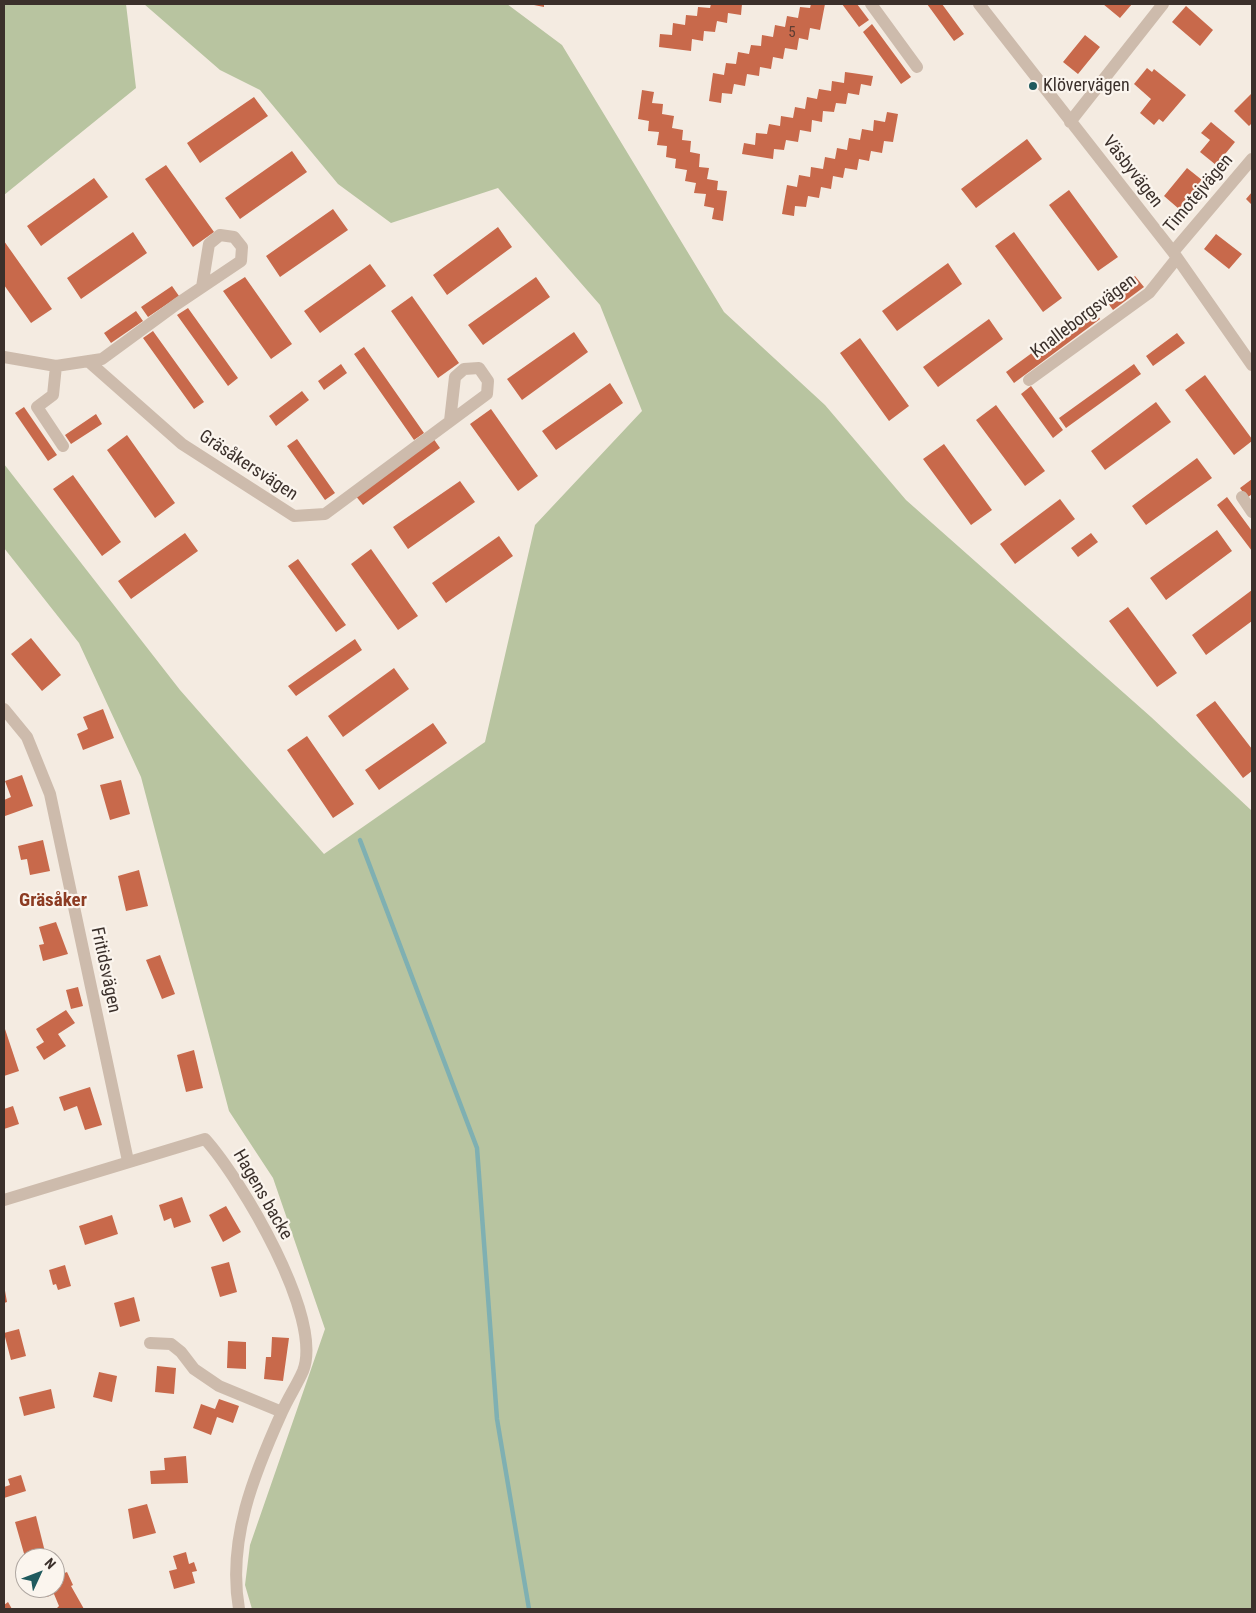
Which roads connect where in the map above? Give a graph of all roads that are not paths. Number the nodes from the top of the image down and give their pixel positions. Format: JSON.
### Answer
{"nodes":[{"id":1,"x":871,"y":4,"type":"edge"},
{"id":2,"x":978,"y":4,"type":"edge"},
{"id":3,"x":1163,"y":4,"type":"edge"},
{"id":4,"x":917,"y":67,"type":"dead end"},
{"id":5,"x":1070,"y":122,"type":"junction"},
{"id":6,"x":1252,"y":159,"type":"edge"},
{"id":7,"x":1175,"y":255,"type":"junction"},
{"id":8,"x":202,"y":288,"type":"dead end"},
{"id":9,"x":4,"y":357,"type":"edge"},
{"id":10,"x":88,"y":361,"type":"junction"},
{"id":11,"x":1252,"y":365,"type":"edge"},
{"id":12,"x":56,"y":366,"type":"junction"},
{"id":13,"x":1030,"y":380,"type":"dead end"},
{"id":14,"x":450,"y":421,"type":"dead end"},
{"id":15,"x":63,"y":446,"type":"dead end"},
{"id":16,"x":1242,"y":497,"type":"dead end"},
{"id":17,"x":1252,"y":512,"type":"edge"},
{"id":18,"x":4,"y":708,"type":"edge"},
{"id":19,"x":128,"y":1161,"type":"junction"},
{"id":20,"x":4,"y":1200,"type":"edge"},
{"id":21,"x":150,"y":1343,"type":"dead end"},
{"id":22,"x":282,"y":1412,"type":"junction"},
{"id":23,"x":239,"y":1609,"type":"edge"}],
"edges":[{"from":1,"to":4,"type":"street"},
{"from":2,"to":5,"type":"street","name":"Väsbyvägen"},
{"from":3,"to":5,"type":"street"},
{"from":5,"to":7,"type":"street","name":"Väsbyvägen"},
{"from":6,"to":7,"type":"street","name":"Timotejvägen"},
{"from":7,"to":11,"type":"street","name":"Väsbyvägen"},
{"from":7,"to":13,"type":"street","name":"Knalleborgsvägen"},
{"from":8,"to":10,"type":"street"},
{"from":9,"to":12,"type":"street"},
{"from":10,"to":12,"type":"street"},
{"from":10,"to":14,"type":"street","name":"Gräsåkersvägen"},
{"from":12,"to":15,"type":"street"},
{"from":16,"to":17,"type":"street"},
{"from":18,"to":19,"type":"street","name":"Fritidsvägen"},
{"from":19,"to":20,"type":"street","name":"Hagens backe"},
{"from":19,"to":22,"type":"street","name":"Hagens backe"},
{"from":21,"to":22,"type":"street"},
{"from":22,"to":23,"type":"street","name":"Hagens backe"}]}
